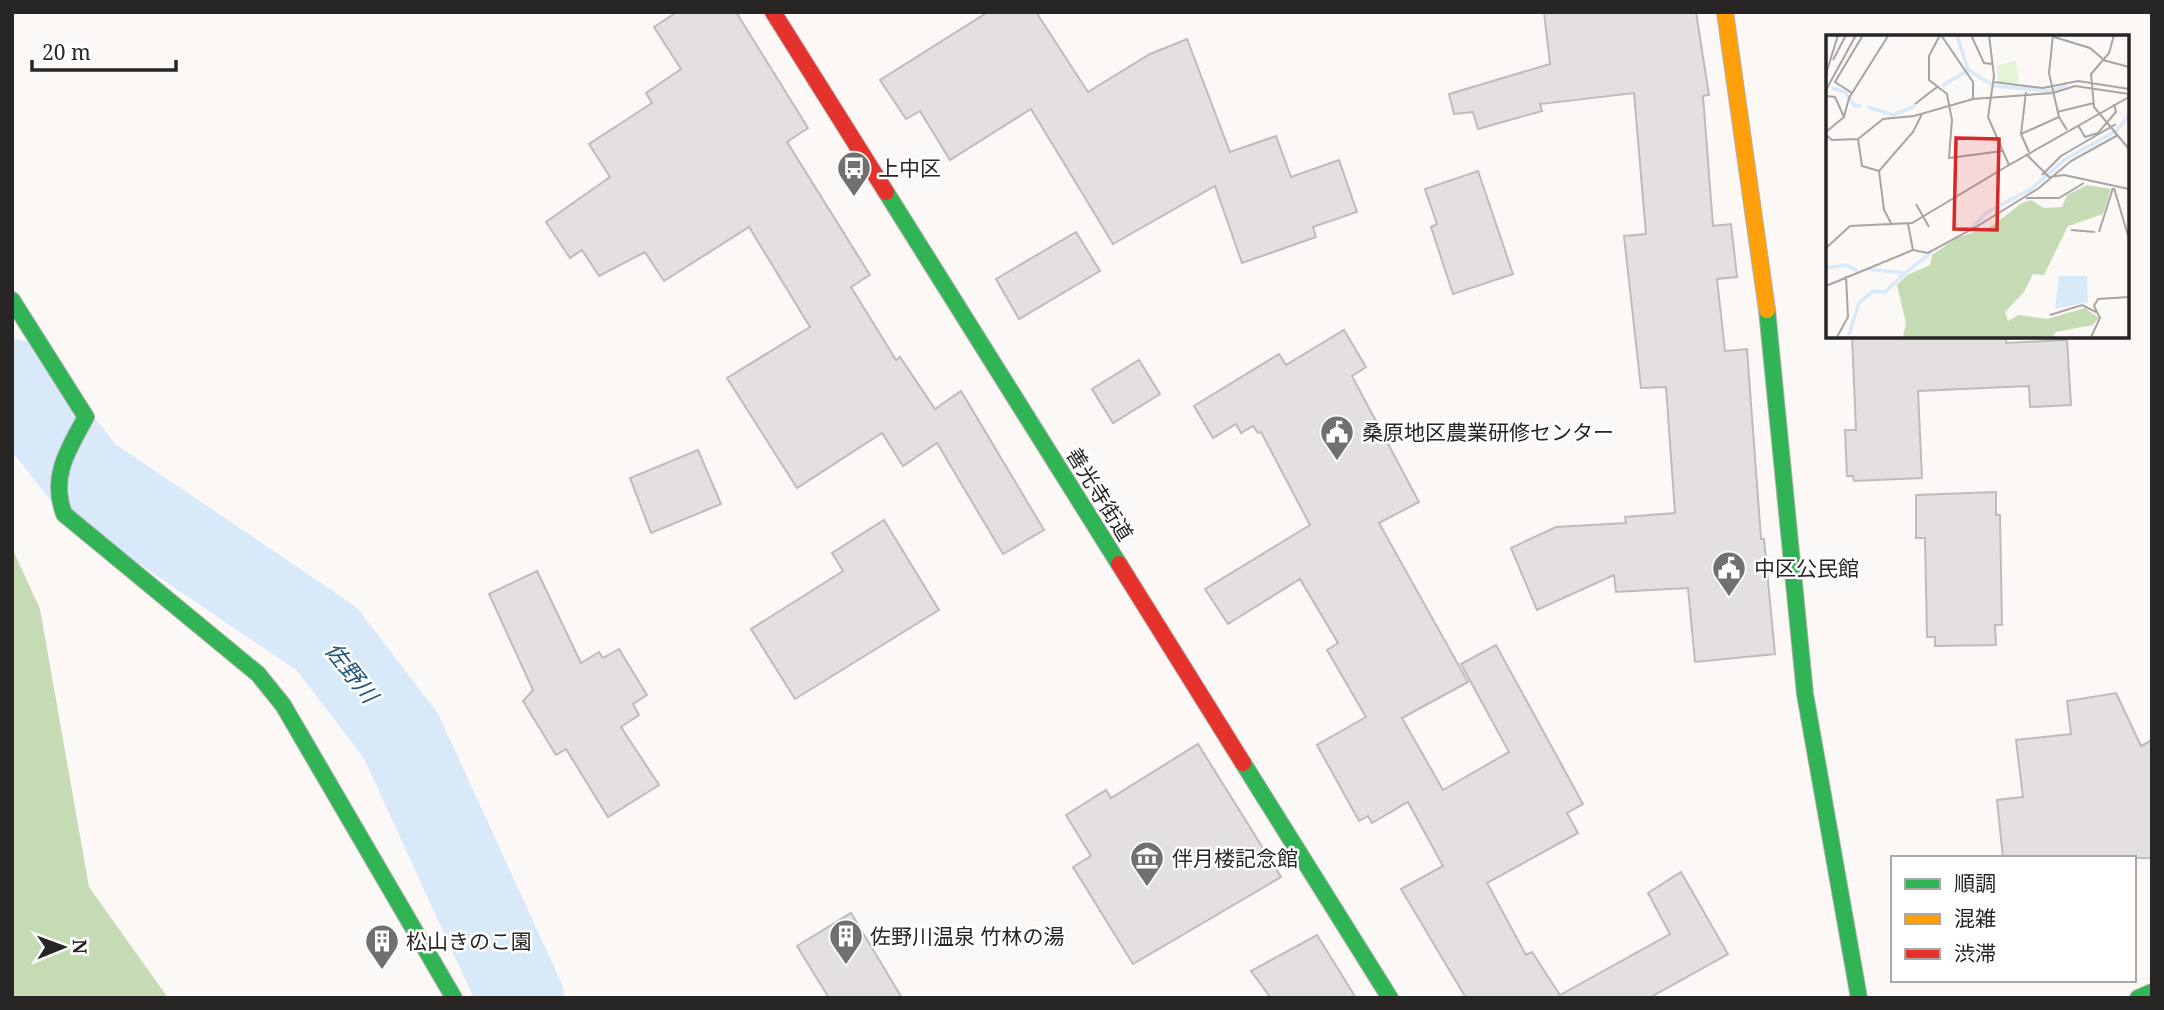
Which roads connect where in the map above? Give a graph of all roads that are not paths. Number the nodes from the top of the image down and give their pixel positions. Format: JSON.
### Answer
{"nodes":[{"id":1,"x":773,"y":12,"type":"edge"},
{"id":2,"x":1725,"y":12,"type":"edge"},
{"id":3,"x":12,"y":300,"type":"edge"},
{"id":4,"x":2152,"y":992,"type":"edge"},
{"id":5,"x":454,"y":998,"type":"edge"},
{"id":6,"x":1390,"y":998,"type":"edge"},
{"id":7,"x":1859,"y":998,"type":"edge"},
{"id":8,"x":2138,"y":998,"type":"edge"}],
"edges":[{"from":1,"to":6,"type":"street","name":"善光寺街道"},
{"from":2,"to":7,"type":"street"},
{"from":3,"to":5,"type":"street"},
{"from":4,"to":8,"type":"street"}]}
